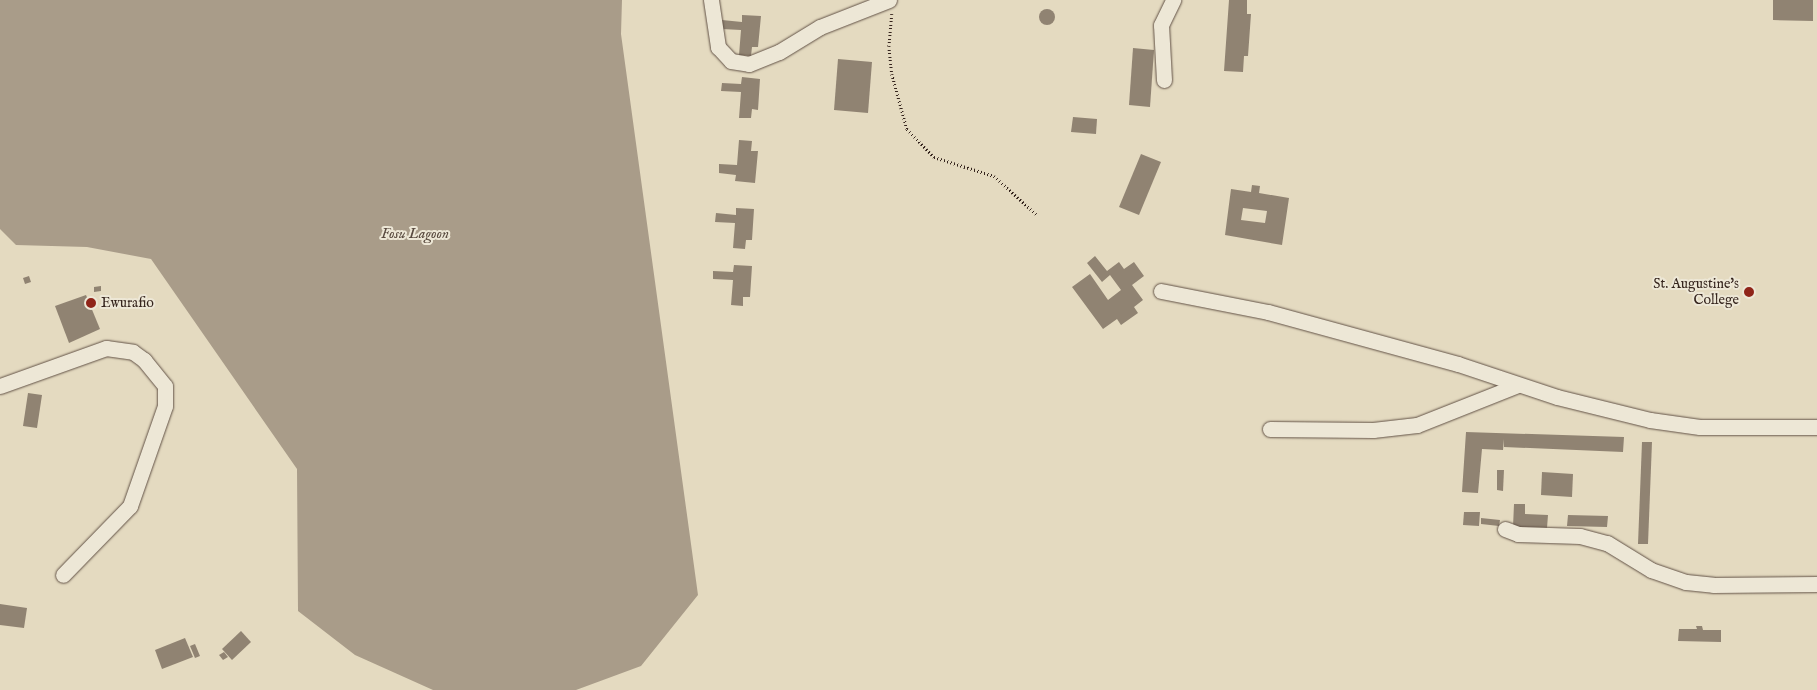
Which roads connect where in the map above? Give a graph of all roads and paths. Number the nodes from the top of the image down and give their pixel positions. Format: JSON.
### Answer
{"nodes":[{"id":1,"x":711,"y":0,"type":"edge"},
{"id":2,"x":1173,"y":0,"type":"edge"},
{"id":3,"x":891,"y":4,"type":"edge"},
{"id":4,"x":1164,"y":80,"type":"dead end"},
{"id":5,"x":1036,"y":214,"type":"dead end"},
{"id":6,"x":1160,"y":290,"type":"dead end"},
{"id":7,"x":1518,"y":385,"type":"junction"},
{"id":8,"x":0,"y":386,"type":"edge"},
{"id":9,"x":1817,"y":427,"type":"edge"},
{"id":10,"x":1270,"y":429,"type":"dead end"},
{"id":11,"x":1505,"y":529,"type":"dead end"},
{"id":12,"x":64,"y":575,"type":"dead end"},
{"id":13,"x":1817,"y":584,"type":"edge"}],
"edges":[{"from":1,"to":3,"type":"street"},
{"from":2,"to":4,"type":"street"},
{"from":3,"to":5,"type":"path"},
{"from":6,"to":7,"type":"street"},
{"from":7,"to":9,"type":"street"},
{"from":7,"to":10,"type":"street"},
{"from":8,"to":12,"type":"street"},
{"from":11,"to":13,"type":"street"}]}
